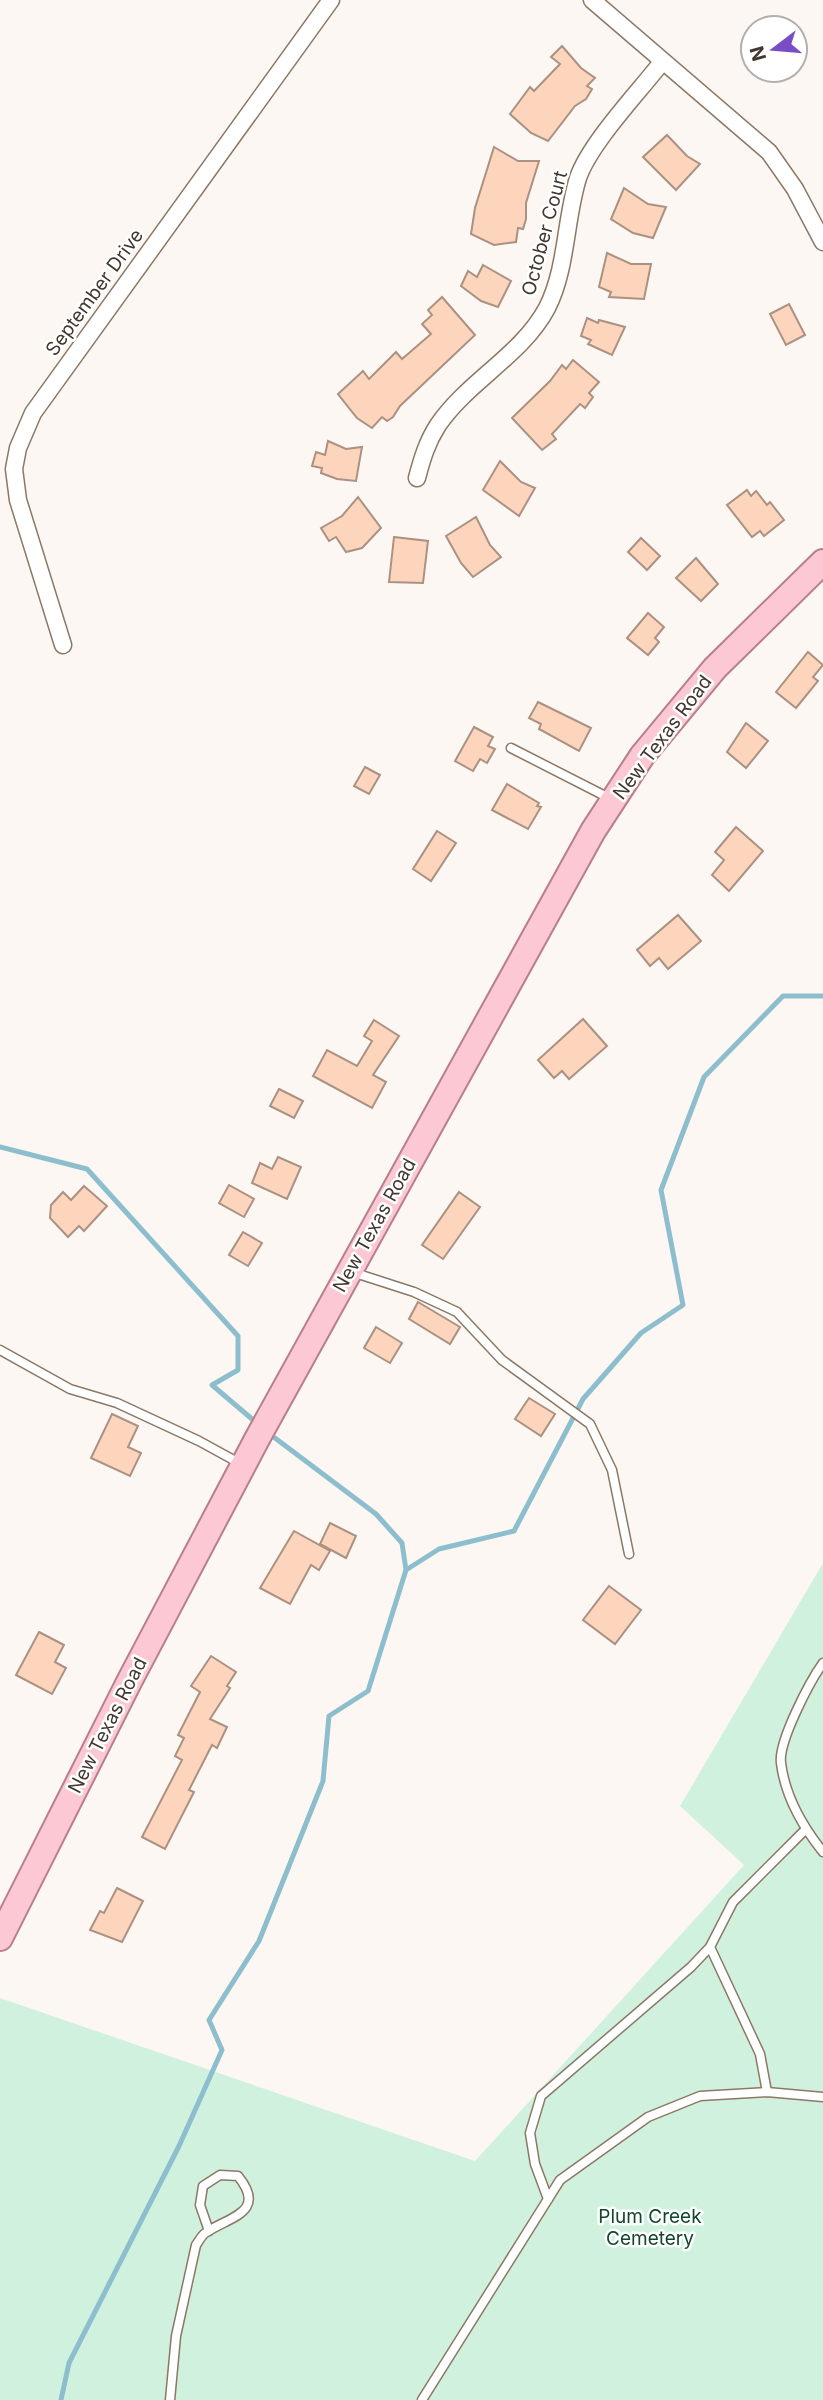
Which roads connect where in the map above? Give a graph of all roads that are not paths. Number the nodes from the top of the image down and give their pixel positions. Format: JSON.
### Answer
{"nodes":[{"id":1,"x":331,"y":0,"type":"edge"},
{"id":2,"x":592,"y":0,"type":"edge"},
{"id":3,"x":662,"y":62,"type":"junction"},
{"id":4,"x":823,"y":242,"type":"edge"},
{"id":5,"x":7,"y":468,"type":"edge"},
{"id":6,"x":417,"y":478,"type":"dead end"},
{"id":7,"x":823,"y":562,"type":"edge"},
{"id":8,"x":63,"y":645,"type":"dead end"},
{"id":9,"x":512,"y":748,"type":"dead end"},
{"id":10,"x":613,"y":800,"type":"junction"},
{"id":11,"x":349,"y":1271,"type":"junction"},
{"id":12,"x":0,"y":1350,"type":"edge"},
{"id":13,"x":243,"y":1465,"type":"junction"},
{"id":14,"x":629,"y":1554,"type":"dead end"},
{"id":15,"x":823,"y":1663,"type":"edge"},
{"id":16,"x":805,"y":1830,"type":"junction"},
{"id":17,"x":823,"y":1852,"type":"edge"},
{"id":18,"x":0,"y":1938,"type":"edge"},
{"id":19,"x":710,"y":1947,"type":"junction"},
{"id":20,"x":767,"y":2092,"type":"junction"},
{"id":21,"x":823,"y":2097,"type":"edge"},
{"id":22,"x":548,"y":2200,"type":"junction"},
{"id":23,"x":209,"y":2231,"type":"junction"},
{"id":24,"x":170,"y":2400,"type":"edge"},
{"id":25,"x":422,"y":2400,"type":"edge"}],
"edges":[{"from":1,"to":5,"type":"street","name":"September Drive"},
{"from":2,"to":3,"type":"street"},
{"from":3,"to":4,"type":"street"},
{"from":3,"to":6,"type":"street","name":"October Court"},
{"from":5,"to":8,"type":"street","name":"September Drive"},
{"from":7,"to":10,"type":"main road","name":"New Texas Road"},
{"from":9,"to":10,"type":"lane"},
{"from":10,"to":11,"type":"main road","name":"New Texas Road"},
{"from":11,"to":13,"type":"main road","name":"New Texas Road"},
{"from":11,"to":14,"type":"lane"},
{"from":12,"to":13,"type":"lane"},
{"from":13,"to":18,"type":"main road","name":"New Texas Road"},
{"from":15,"to":16,"type":"lane"},
{"from":16,"to":17,"type":"lane"},
{"from":16,"to":19,"type":"lane"},
{"from":19,"to":20,"type":"lane"},
{"from":19,"to":22,"type":"lane"},
{"from":20,"to":21,"type":"lane"},
{"from":20,"to":22,"type":"lane"},
{"from":22,"to":25,"type":"lane"},
{"from":23,"to":23,"type":"lane"},
{"from":23,"to":24,"type":"lane"}]}
